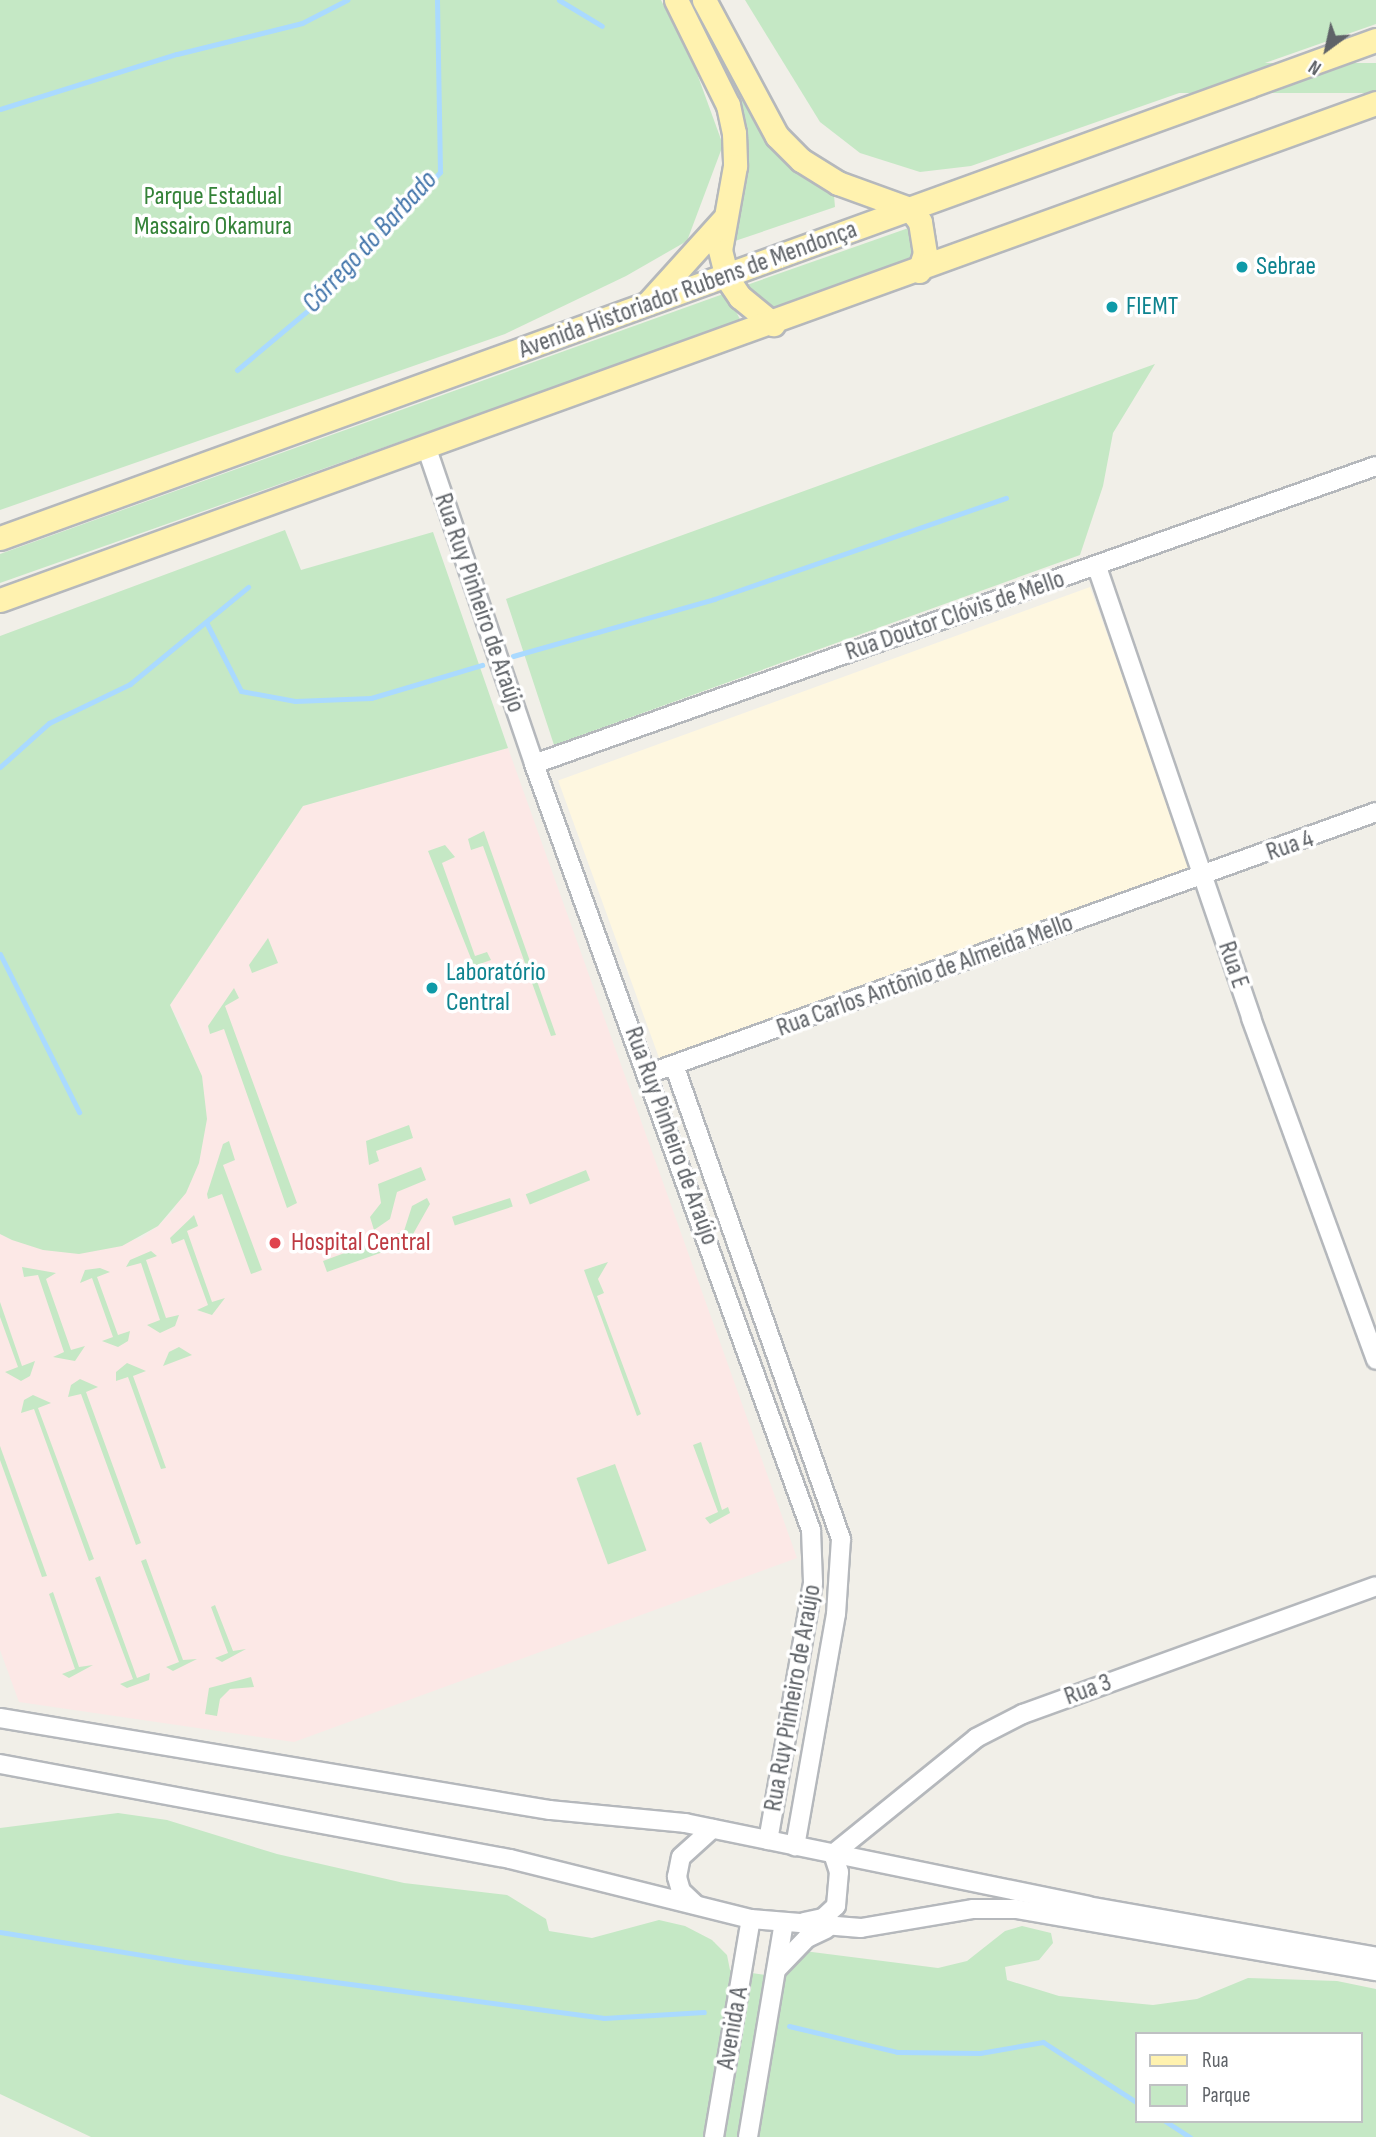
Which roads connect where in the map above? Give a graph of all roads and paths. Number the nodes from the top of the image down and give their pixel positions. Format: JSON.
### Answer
{"nodes":[{"id":1,"x":676,"y":0,"type":"edge"},
{"id":2,"x":704,"y":0,"type":"edge"},
{"id":3,"x":1376,"y":40,"type":"edge"},
{"id":4,"x":1376,"y":103,"type":"edge"},
{"id":5,"x":909,"y":209,"type":"junction"},
{"id":6,"x":723,"y":220,"type":"junction"},
{"id":7,"x":919,"y":271,"type":"junction"},
{"id":8,"x":727,"y":278,"type":"junction"},
{"id":9,"x":646,"y":305,"type":"junction"},
{"id":10,"x":773,"y":324,"type":"junction"},
{"id":11,"x":426,"y":446,"type":"junction"},
{"id":12,"x":1376,"y":466,"type":"edge"},
{"id":13,"x":0,"y":538,"type":"edge"},
{"id":14,"x":1097,"y":567,"type":"junction"},
{"id":15,"x":0,"y":600,"type":"edge"},
{"id":16,"x":534,"y":764,"type":"junction"},
{"id":17,"x":1376,"y":812,"type":"edge"},
{"id":18,"x":1202,"y":877,"type":"junction"},
{"id":19,"x":674,"y":1065,"type":"junction"},
{"id":20,"x":648,"y":1074,"type":"junction"},
{"id":21,"x":1376,"y":1360,"type":"edge"},
{"id":22,"x":1376,"y":1586,"type":"edge"},
{"id":23,"x":0,"y":1718,"type":"edge"},
{"id":24,"x":0,"y":1764,"type":"edge"},
{"id":25,"x":712,"y":1829,"type":"junction"},
{"id":26,"x":768,"y":1840,"type":"junction"},
{"id":27,"x":795,"y":1846,"type":"junction"},
{"id":28,"x":833,"y":1854,"type":"junction"},
{"id":29,"x":700,"y":1909,"type":"junction"},
{"id":30,"x":751,"y":1919,"type":"junction"},
{"id":31,"x":787,"y":1924,"type":"junction"},
{"id":32,"x":830,"y":1928,"type":"junction"},
{"id":33,"x":1376,"y":1957,"type":"edge"},
{"id":34,"x":776,"y":1971,"type":"junction"},
{"id":35,"x":1376,"y":1971,"type":"edge"},
{"id":36,"x":714,"y":2137,"type":"edge"},
{"id":37,"x":748,"y":2137,"type":"edge"}],
"edges":[{"from":1,"to":6,"type":"main road"},
{"from":2,"to":5,"type":"main road"},
{"from":3,"to":5,"type":"main road","name":"Avenida Historiador Rubens de Mendonça"},
{"from":4,"to":7,"type":"main road"},
{"from":5,"to":7,"type":"main road"},
{"from":5,"to":8,"type":"main road","name":"Avenida Historiador Rubens de Mendonça"},
{"from":6,"to":8,"type":"main road"},
{"from":6,"to":9,"type":"main road"},
{"from":7,"to":10,"type":"main road"},
{"from":8,"to":9,"type":"main road","name":"Avenida Historiador Rubens de Mendonça"},
{"from":8,"to":10,"type":"main road"},
{"from":9,"to":13,"type":"main road","name":"Avenida Historiador Rubens de Mendonça"},
{"from":10,"to":11,"type":"main road"},
{"from":11,"to":15,"type":"main road"},
{"from":11,"to":16,"type":"street","name":"Rua Ruy Pinheiro de Araújo"},
{"from":12,"to":14,"type":"street","name":"Rua Doutor Clóvis de Mello"},
{"from":14,"to":16,"type":"street","name":"Rua Doutor Clóvis de Mello"},
{"from":14,"to":18,"type":"street","name":"Rua E"},
{"from":16,"to":20,"type":"street","name":"Rua Ruy Pinheiro de Araújo"},
{"from":17,"to":18,"type":"street","name":"Rua 4"},
{"from":18,"to":19,"type":"street","name":"Rua Carlos Antônio de Almeida Mello"},
{"from":18,"to":21,"type":"street","name":"Rua E"},
{"from":19,"to":20,"type":"street","name":"Rua Carlos Antônio de Almeida Mello"},
{"from":19,"to":27,"type":"street","name":"Rua Ruy Pinheiro de Araújo"},
{"from":20,"to":26,"type":"street","name":"Rua Ruy Pinheiro de Araújo"},
{"from":22,"to":28,"type":"street","name":"Rua 3"},
{"from":23,"to":25,"type":"street"},
{"from":24,"to":29,"type":"street"},
{"from":25,"to":26,"type":"street"},
{"from":25,"to":29,"type":"street"},
{"from":26,"to":27,"type":"street"},
{"from":27,"to":28,"type":"street"},
{"from":28,"to":31,"type":"street"},
{"from":28,"to":33,"type":"street"},
{"from":29,"to":30,"type":"street"},
{"from":30,"to":31,"type":"street"},
{"from":30,"to":36,"type":"street","name":"Avenida A"},
{"from":31,"to":32,"type":"street"},
{"from":31,"to":34,"type":"street","name":"Avenida A"},
{"from":32,"to":34,"type":"street","name":"Avenida A"},
{"from":32,"to":35,"type":"street"},
{"from":34,"to":37,"type":"street","name":"Avenida A"}]}
